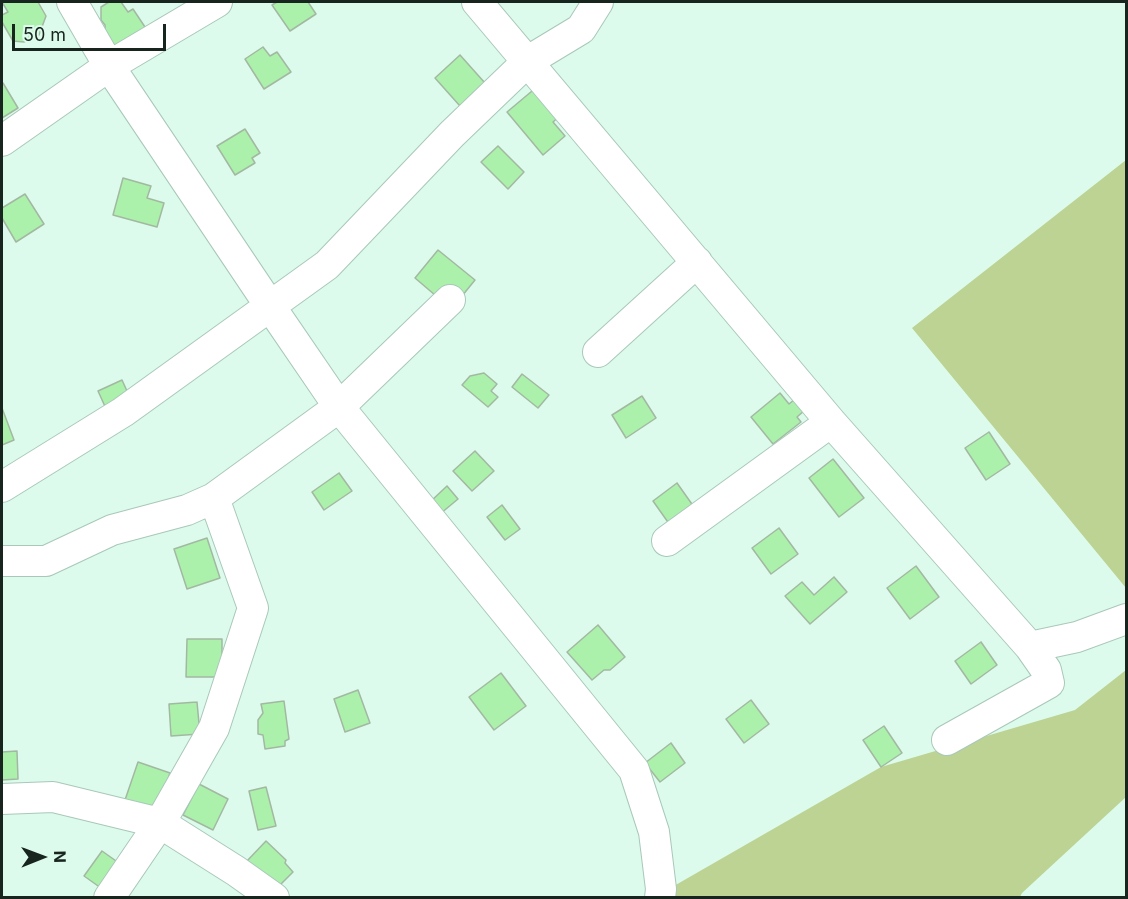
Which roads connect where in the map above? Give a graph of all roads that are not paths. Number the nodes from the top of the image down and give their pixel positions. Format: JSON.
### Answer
{"nodes":[{"id":1,"x":72,"y":2,"type":"edge"},
{"id":2,"x":217,"y":2,"type":"edge"},
{"id":3,"x":477,"y":2,"type":"edge"},
{"id":4,"x":598,"y":2,"type":"edge"},
{"id":5,"x":528,"y":61,"type":"junction"},
{"id":6,"x":109,"y":66,"type":"junction"},
{"id":7,"x":2,"y":141,"type":"edge"},
{"id":8,"x":697,"y":262,"type":"junction"},
{"id":9,"x":450,"y":300,"type":"dead end"},
{"id":10,"x":270,"y":306,"type":"junction"},
{"id":11,"x":598,"y":352,"type":"dead end"},
{"id":12,"x":339,"y":407,"type":"junction"},
{"id":13,"x":831,"y":422,"type":"junction"},
{"id":14,"x":2,"y":487,"type":"edge"},
{"id":15,"x":214,"y":498,"type":"junction"},
{"id":16,"x":667,"y":541,"type":"dead end"},
{"id":17,"x":2,"y":561,"type":"edge"},
{"id":18,"x":1126,"y":619,"type":"edge"},
{"id":19,"x":1030,"y":647,"type":"junction"},
{"id":20,"x":947,"y":740,"type":"dead end"},
{"id":21,"x":2,"y":799,"type":"edge"},
{"id":22,"x":160,"y":823,"type":"junction"},
{"id":23,"x":109,"y":897,"type":"edge"},
{"id":24,"x":273,"y":897,"type":"edge"},
{"id":25,"x":660,"y":897,"type":"edge"}],
"edges":[{"from":1,"to":6,"type":"street"},
{"from":2,"to":6,"type":"street"},
{"from":3,"to":5,"type":"street"},
{"from":4,"to":5,"type":"street"},
{"from":5,"to":8,"type":"street"},
{"from":5,"to":10,"type":"street"},
{"from":6,"to":7,"type":"street"},
{"from":6,"to":10,"type":"street"},
{"from":8,"to":11,"type":"street"},
{"from":8,"to":13,"type":"street"},
{"from":9,"to":12,"type":"street"},
{"from":10,"to":12,"type":"street"},
{"from":10,"to":14,"type":"street"},
{"from":12,"to":15,"type":"street"},
{"from":12,"to":25,"type":"street"},
{"from":13,"to":16,"type":"street"},
{"from":13,"to":19,"type":"street"},
{"from":15,"to":17,"type":"street"},
{"from":15,"to":22,"type":"street"},
{"from":18,"to":19,"type":"street"},
{"from":19,"to":20,"type":"street"},
{"from":21,"to":22,"type":"street"},
{"from":22,"to":23,"type":"street"},
{"from":22,"to":24,"type":"street"}]}
